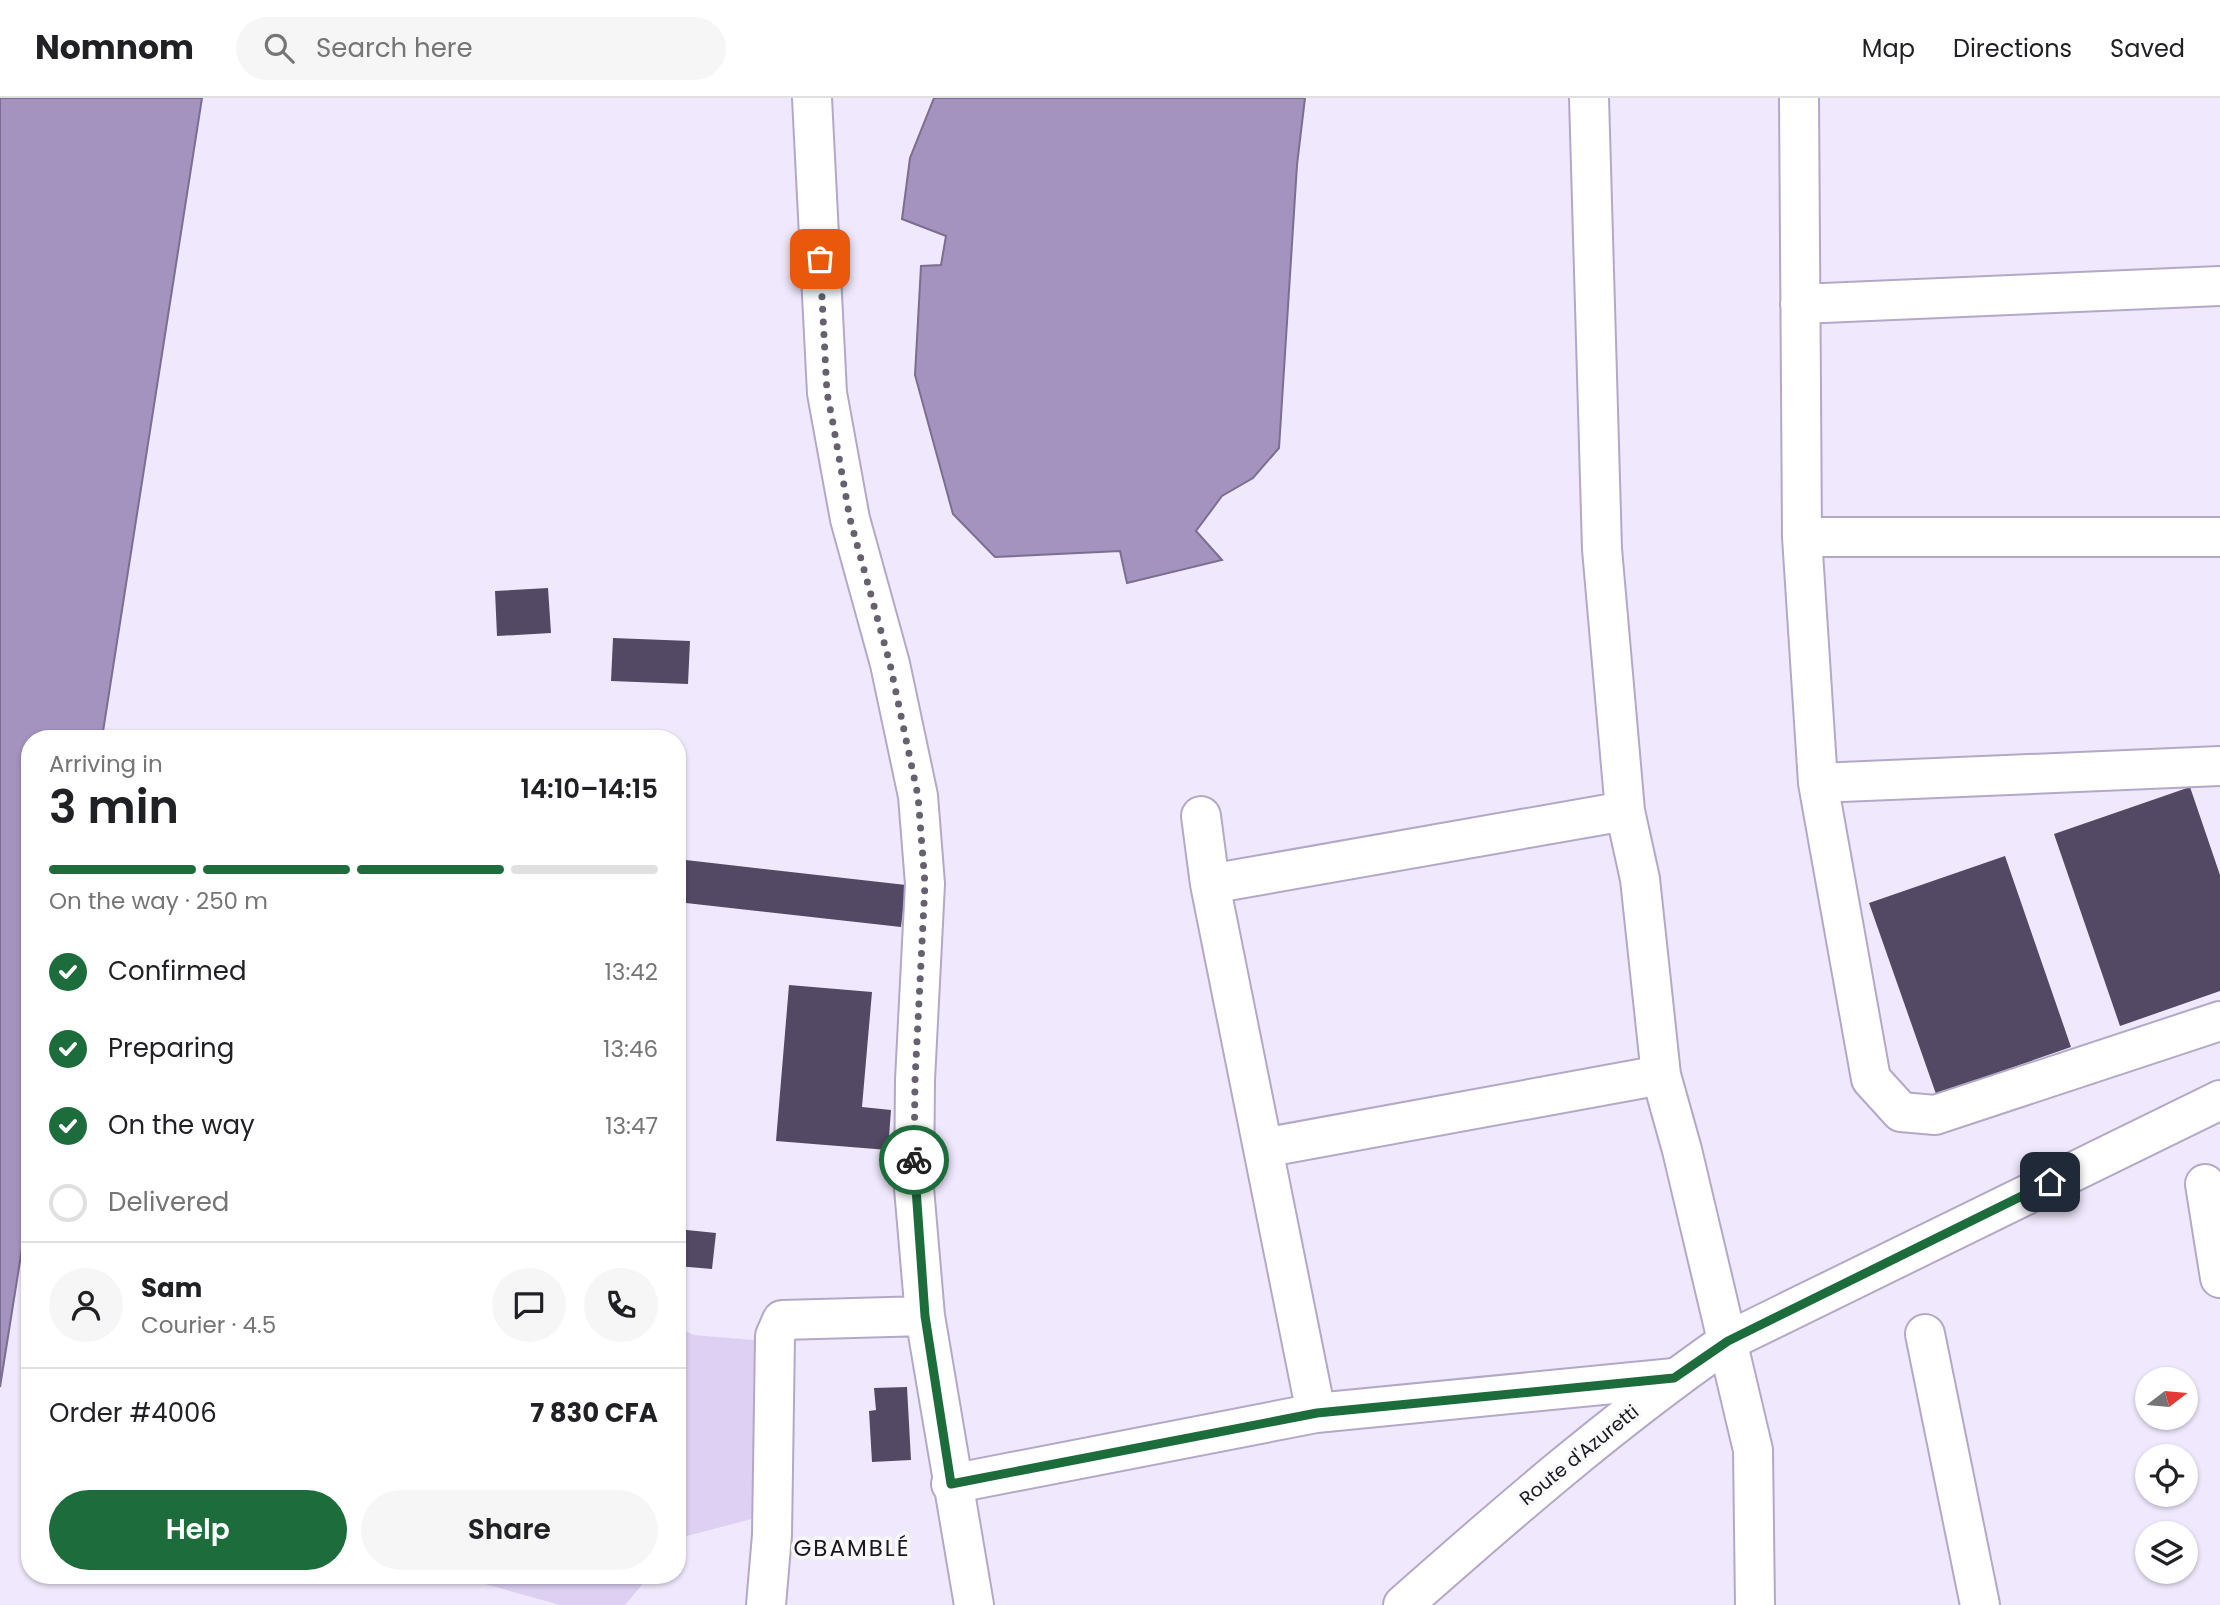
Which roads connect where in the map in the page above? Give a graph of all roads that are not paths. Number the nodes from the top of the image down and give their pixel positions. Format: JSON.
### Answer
{"nodes":[{"id":1,"x":812,"y":98,"type":"edge"},
{"id":2,"x":1589,"y":98,"type":"edge"},
{"id":3,"x":1799,"y":98,"type":"edge"},
{"id":4,"x":2220,"y":286,"type":"edge"},
{"id":5,"x":1800,"y":304,"type":"junction"},
{"id":6,"x":1802,"y":537,"type":"junction"},
{"id":7,"x":2220,"y":537,"type":"edge"},
{"id":8,"x":2220,"y":766,"type":"edge"},
{"id":9,"x":1818,"y":783,"type":"junction"},
{"id":10,"x":1625,"y":811,"type":"junction"},
{"id":11,"x":1201,"y":817,"type":"dead end"},
{"id":12,"x":1210,"y":884,"type":"junction"},
{"id":13,"x":2220,"y":1021,"type":"edge"},
{"id":14,"x":1661,"y":1075,"type":"junction"},
{"id":15,"x":2220,"y":1100,"type":"edge"},
{"id":16,"x":1264,"y":1148,"type":"junction"},
{"id":17,"x":2205,"y":1184,"type":"dead end"},
{"id":18,"x":2220,"y":1278,"type":"edge"},
{"id":19,"x":925,"y":1316,"type":"junction"},
{"id":20,"x":1925,"y":1334,"type":"dead end"},
{"id":21,"x":1728,"y":1341,"type":"junction"},
{"id":22,"x":1674,"y":1378,"type":"junction"},
{"id":23,"x":1317,"y":1413,"type":"junction"},
{"id":24,"x":951,"y":1484,"type":"junction"},
{"id":25,"x":766,"y":1605,"type":"edge"},
{"id":26,"x":974,"y":1605,"type":"edge"},
{"id":27,"x":1403,"y":1605,"type":"edge"},
{"id":28,"x":1755,"y":1605,"type":"edge"},
{"id":29,"x":1980,"y":1605,"type":"edge"}],
"edges":[{"from":1,"to":19,"type":"street"},
{"from":2,"to":10,"type":"street"},
{"from":3,"to":5,"type":"street"},
{"from":4,"to":5,"type":"street"},
{"from":5,"to":6,"type":"street"},
{"from":6,"to":7,"type":"street"},
{"from":6,"to":9,"type":"street"},
{"from":8,"to":9,"type":"street"},
{"from":9,"to":13,"type":"street"},
{"from":10,"to":12,"type":"street"},
{"from":10,"to":14,"type":"street"},
{"from":11,"to":12,"type":"street"},
{"from":12,"to":16,"type":"street"},
{"from":14,"to":16,"type":"street"},
{"from":14,"to":21,"type":"street"},
{"from":15,"to":21,"type":"street","name":"Route d'Azuretti"},
{"from":16,"to":23,"type":"street"},
{"from":17,"to":18,"type":"street"},
{"from":19,"to":24,"type":"street"},
{"from":19,"to":25,"type":"street"},
{"from":20,"to":29,"type":"street"},
{"from":21,"to":22,"type":"street","name":"Route d'Azuretti"},
{"from":21,"to":28,"type":"street"},
{"from":22,"to":23,"type":"street"},
{"from":22,"to":27,"type":"street","name":"Route d'Azuretti"},
{"from":23,"to":24,"type":"street"},
{"from":24,"to":26,"type":"street"}]}
